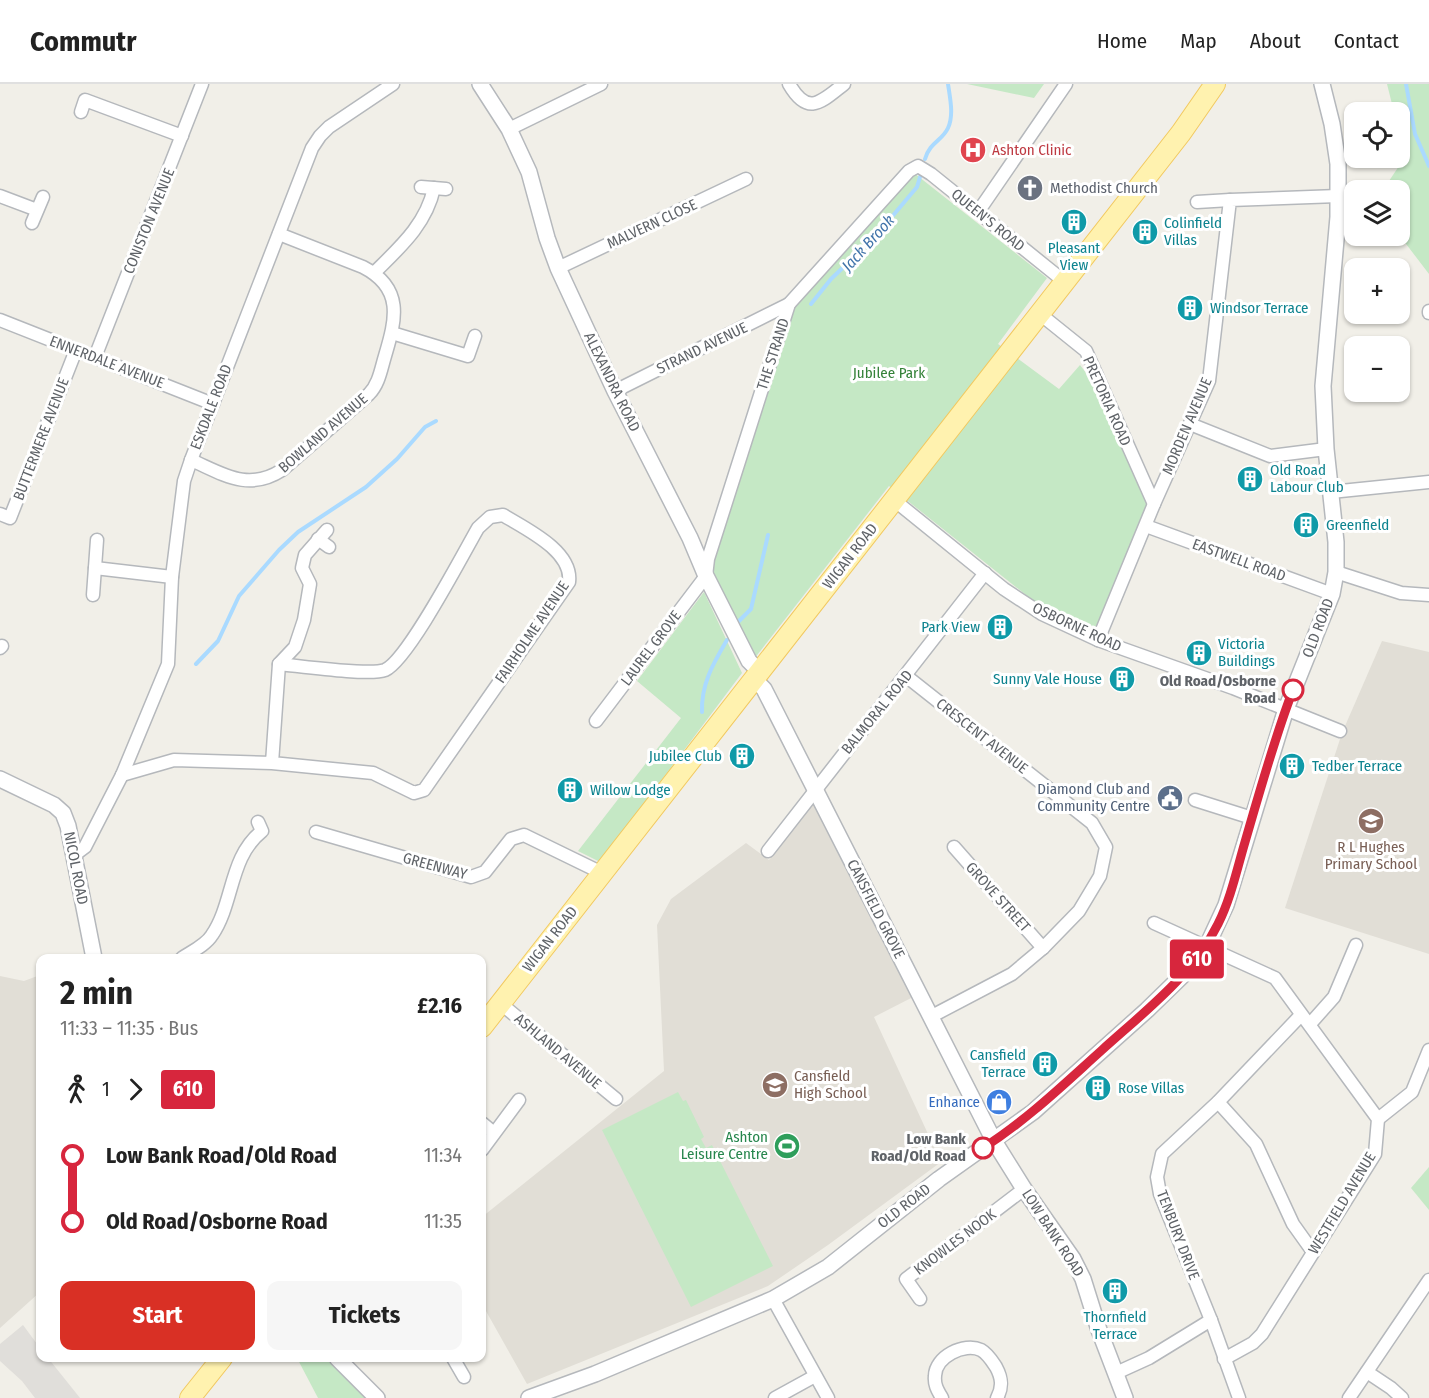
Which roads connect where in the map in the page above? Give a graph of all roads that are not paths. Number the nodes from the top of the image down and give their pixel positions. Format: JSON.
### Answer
{"nodes":[{"id":1,"x":202,"y":84,"type":"edge"},
{"id":2,"x":393,"y":84,"type":"edge"},
{"id":3,"x":480,"y":84,"type":"edge"},
{"id":4,"x":601,"y":84,"type":"edge"},
{"id":5,"x":789,"y":84,"type":"edge"},
{"id":6,"x":844,"y":84,"type":"edge"},
{"id":7,"x":1066,"y":84,"type":"edge"},
{"id":8,"x":1215,"y":84,"type":"edge"},
{"id":9,"x":1322,"y":84,"type":"edge"},
{"id":10,"x":81,"y":112,"type":"dead end"},
{"id":11,"x":508,"y":129,"type":"junction"},
{"id":12,"x":182,"y":136,"type":"junction"},
{"id":13,"x":909,"y":171,"type":"joint"},
{"id":14,"x":746,"y":180,"type":"dead end"},
{"id":15,"x":433,"y":188,"type":"dead end"},
{"id":16,"x":0,"y":195,"type":"edge"},
{"id":17,"x":1338,"y":196,"type":"junction"},
{"id":18,"x":43,"y":197,"type":"dead end"},
{"id":19,"x":1230,"y":200,"type":"junction"},
{"id":20,"x":1197,"y":202,"type":"dead end"},
{"id":21,"x":37,"y":210,"type":"junction"},
{"id":22,"x":978,"y":212,"type":"junction"},
{"id":23,"x":32,"y":223,"type":"dead end"},
{"id":24,"x":279,"y":234,"type":"junction"},
{"id":25,"x":558,"y":268,"type":"junction"},
{"id":26,"x":374,"y":273,"type":"junction"},
{"id":27,"x":1065,"y":282,"type":"junction"},
{"id":28,"x":789,"y":304,"type":"junction"},
{"id":29,"x":1040,"y":314,"type":"junction"},
{"id":30,"x":0,"y":320,"type":"edge"},
{"id":31,"x":392,"y":333,"type":"junction"},
{"id":32,"x":474,"y":336,"type":"dead end"},
{"id":33,"x":76,"y":350,"type":"junction"},
{"id":34,"x":95,"y":357,"type":"junction"},
{"id":35,"x":615,"y":391,"type":"junction"},
{"id":36,"x":213,"y":404,"type":"junction"},
{"id":37,"x":1190,"y":424,"type":"junction"},
{"id":38,"x":1326,"y":449,"type":"junction"},
{"id":39,"x":190,"y":460,"type":"junction"},
{"id":40,"x":1429,"y":482,"type":"edge"},
{"id":41,"x":1331,"y":492,"type":"junction"},
{"id":42,"x":894,"y":500,"type":"junction"},
{"id":43,"x":1154,"y":504,"type":"junction"},
{"id":44,"x":0,"y":514,"type":"edge"},
{"id":45,"x":1146,"y":526,"type":"junction"},
{"id":46,"x":325,"y":539,"type":"dead end"},
{"id":47,"x":97,"y":540,"type":"dead end"},
{"id":48,"x":95,"y":568,"type":"junction"},
{"id":49,"x":1336,"y":572,"type":"junction"},
{"id":50,"x":985,"y":573,"type":"junction"},
{"id":51,"x":706,"y":576,"type":"junction"},
{"id":52,"x":172,"y":577,"type":"junction"},
{"id":53,"x":1332,"y":594,"type":"junction"},
{"id":54,"x":93,"y":595,"type":"dead end"},
{"id":55,"x":1429,"y":595,"type":"edge"},
{"id":56,"x":1098,"y":639,"type":"junction"},
{"id":57,"x":279,"y":664,"type":"junction"},
{"id":58,"x":757,"y":676,"type":"junction"},
{"id":59,"x":906,"y":676,"type":"junction"},
{"id":60,"x":1286,"y":710,"type":"junction"},
{"id":61,"x":596,"y":721,"type":"dead end"},
{"id":62,"x":1340,"y":732,"type":"dead end"},
{"id":63,"x":272,"y":762,"type":"junction"},
{"id":64,"x":122,"y":775,"type":"junction"},
{"id":65,"x":0,"y":779,"type":"edge"},
{"id":66,"x":815,"y":789,"type":"junction"},
{"id":67,"x":1194,"y":800,"type":"dead end"},
{"id":68,"x":1252,"y":818,"type":"junction"},
{"id":69,"x":258,"y":822,"type":"dead end"},
{"id":70,"x":316,"y":832,"type":"dead end"},
{"id":71,"x":954,"y":847,"type":"dead end"},
{"id":72,"x":768,"y":851,"type":"dead end"},
{"id":73,"x":73,"y":856,"type":"junction"},
{"id":74,"x":602,"y":873,"type":"junction"},
{"id":75,"x":1154,"y":923,"type":"dead end"},
{"id":76,"x":1356,"y":945,"type":"dead end"},
{"id":77,"x":1207,"y":946,"type":"junction"},
{"id":78,"x":1043,"y":948,"type":"junction"},
{"id":79,"x":93,"y":954,"type":"edge"},
{"id":80,"x":188,"y":954,"type":"edge"},
{"id":81,"x":500,"y":1003,"type":"junction"},
{"id":82,"x":932,"y":1016,"type":"junction"},
{"id":83,"x":1305,"y":1020,"type":"junction"},
{"id":84,"x":486,"y":1022,"type":"edge"},
{"id":85,"x":1429,"y":1050,"type":"edge"},
{"id":86,"x":616,"y":1099,"type":"dead end"},
{"id":87,"x":519,"y":1100,"type":"dead end"},
{"id":88,"x":1218,"y":1102,"type":"junction"},
{"id":89,"x":1378,"y":1119,"type":"junction"},
{"id":90,"x":486,"y":1126,"type":"edge"},
{"id":91,"x":494,"y":1133,"type":"junction"},
{"id":92,"x":994,"y":1141,"type":"junction"},
{"id":93,"x":486,"y":1144,"type":"edge"},
{"id":94,"x":1024,"y":1189,"type":"junction"},
{"id":95,"x":1312,"y":1251,"type":"junction"},
{"id":96,"x":1429,"y":1280,"type":"edge"},
{"id":97,"x":774,"y":1299,"type":"junction"},
{"id":98,"x":920,"y":1299,"type":"dead end"},
{"id":99,"x":1211,"y":1320,"type":"junction"},
{"id":100,"x":1224,"y":1359,"type":"junction"},
{"id":101,"x":219,"y":1362,"type":"edge"},
{"id":102,"x":347,"y":1362,"type":"edge"},
{"id":103,"x":456,"y":1362,"type":"edge"},
{"id":104,"x":1366,"y":1372,"type":"junction"},
{"id":105,"x":1116,"y":1373,"type":"junction"},
{"id":106,"x":815,"y":1376,"type":"junction"},
{"id":107,"x":465,"y":1377,"type":"dead end"},
{"id":108,"x":190,"y":1398,"type":"edge"},
{"id":109,"x":377,"y":1398,"type":"edge"},
{"id":110,"x":529,"y":1398,"type":"edge"},
{"id":111,"x":775,"y":1398,"type":"edge"},
{"id":112,"x":828,"y":1398,"type":"edge"},
{"id":113,"x":942,"y":1398,"type":"edge"},
{"id":114,"x":997,"y":1398,"type":"edge"},
{"id":115,"x":1125,"y":1398,"type":"edge"},
{"id":116,"x":1239,"y":1398,"type":"edge"},
{"id":117,"x":1349,"y":1398,"type":"edge"},
{"id":118,"x":1402,"y":1398,"type":"edge"}],
"edges":[{"from":1,"to":12,"type":"street","name":"CONISTON AVENUE"},
{"from":2,"to":24,"type":"street","name":"ESKDALE ROAD"},
{"from":3,"to":11,"type":"street","name":"ALEXANDRA ROAD"},
{"from":4,"to":11,"type":"street"},
{"from":5,"to":6,"type":"street"},
{"from":7,"to":22,"type":"street"},
{"from":8,"to":27,"type":"main road","name":"WIGAN ROAD"},
{"from":9,"to":17,"type":"street","name":"OLD ROAD"},
{"from":10,"to":12,"type":"street"},
{"from":11,"to":25,"type":"street","name":"ALEXANDRA ROAD"},
{"from":12,"to":34,"type":"street","name":"CONISTON AVENUE"},
{"from":13,"to":22,"type":"street","name":"QUEEN'S ROAD"},
{"from":13,"to":28,"type":"street","name":"THE STRAND"},
{"from":14,"to":25,"type":"street","name":"MALVERN CLOSE"},
{"from":15,"to":26,"type":"street"},
{"from":16,"to":21,"type":"street"},
{"from":17,"to":19,"type":"street"},
{"from":17,"to":38,"type":"street","name":"OLD ROAD"},
{"from":18,"to":21,"type":"street"},
{"from":19,"to":20,"type":"street"},
{"from":19,"to":37,"type":"street","name":"MORDEN AVENUE"},
{"from":21,"to":23,"type":"street"},
{"from":22,"to":27,"type":"street","name":"QUEEN'S ROAD"},
{"from":24,"to":26,"type":"street"},
{"from":24,"to":36,"type":"street","name":"ESKDALE ROAD"},
{"from":25,"to":35,"type":"street","name":"ALEXANDRA ROAD"},
{"from":26,"to":31,"type":"street","name":"BOWLAND AVENUE"},
{"from":27,"to":29,"type":"main road","name":"WIGAN ROAD"},
{"from":28,"to":35,"type":"street","name":"STRAND AVENUE"},
{"from":28,"to":51,"type":"street","name":"THE STRAND"},
{"from":29,"to":42,"type":"main road","name":"WIGAN ROAD"},
{"from":29,"to":43,"type":"street","name":"PRETORIA ROAD"},
{"from":30,"to":33,"type":"street","name":"ENNERDALE AVENUE"},
{"from":31,"to":32,"type":"street"},
{"from":31,"to":39,"type":"street","name":"BOWLAND AVENUE"},
{"from":33,"to":34,"type":"street","name":"ENNERDALE AVENUE"},
{"from":33,"to":44,"type":"street","name":"BUTTERMERE AVENUE"},
{"from":34,"to":36,"type":"street","name":"ENNERDALE AVENUE"},
{"from":35,"to":51,"type":"street","name":"ALEXANDRA ROAD"},
{"from":36,"to":39,"type":"street","name":"ESKDALE ROAD"},
{"from":37,"to":38,"type":"street"},
{"from":37,"to":43,"type":"street","name":"MORDEN AVENUE"},
{"from":38,"to":41,"type":"street","name":"OLD ROAD"},
{"from":39,"to":52,"type":"street","name":"ESKDALE ROAD"},
{"from":40,"to":41,"type":"street"},
{"from":41,"to":49,"type":"street","name":"OLD ROAD"},
{"from":42,"to":50,"type":"street","name":"OSBORNE ROAD"},
{"from":42,"to":58,"type":"main road","name":"WIGAN ROAD"},
{"from":43,"to":45,"type":"street","name":"MORDEN AVENUE"},
{"from":45,"to":53,"type":"street","name":"EASTWELL ROAD"},
{"from":45,"to":56,"type":"street","name":"MORDEN AVENUE"},
{"from":46,"to":57,"type":"street"},
{"from":47,"to":48,"type":"street"},
{"from":48,"to":52,"type":"street"},
{"from":48,"to":54,"type":"street"},
{"from":49,"to":53,"type":"street","name":"OLD ROAD"},
{"from":49,"to":55,"type":"street"},
{"from":50,"to":56,"type":"street","name":"OSBORNE ROAD"},
{"from":50,"to":59,"type":"street","name":"BALMORAL ROAD"},
{"from":51,"to":58,"type":"street","name":"ALEXANDRA ROAD"},
{"from":51,"to":61,"type":"street","name":"LAUREL GROVE"},
{"from":52,"to":64,"type":"street","name":"ESKDALE ROAD"},
{"from":53,"to":60,"type":"street","name":"OLD ROAD"},
{"from":56,"to":60,"type":"street","name":"OSBORNE ROAD"},
{"from":57,"to":63,"type":"street"},
{"from":57,"to":63,"type":"street","name":"FAIRHOLME AVENUE"},
{"from":58,"to":66,"type":"street","name":"CANSFIELD GROVE"},
{"from":58,"to":74,"type":"main road","name":"WIGAN ROAD"},
{"from":59,"to":66,"type":"street","name":"BALMORAL ROAD"},
{"from":59,"to":78,"type":"street","name":"CRESCENT AVENUE"},
{"from":60,"to":62,"type":"street","name":"OSBORNE ROAD"},
{"from":60,"to":68,"type":"street","name":"OLD ROAD"},
{"from":63,"to":64,"type":"street","name":"FAIRHOLME AVENUE"},
{"from":64,"to":73,"type":"street","name":"ESKDALE ROAD"},
{"from":65,"to":73,"type":"street","name":"NICOL ROAD"},
{"from":66,"to":72,"type":"street","name":"BALMORAL ROAD"},
{"from":66,"to":82,"type":"street","name":"CANSFIELD GROVE"},
{"from":67,"to":68,"type":"street"},
{"from":68,"to":77,"type":"street","name":"OLD ROAD"},
{"from":69,"to":80,"type":"street"},
{"from":70,"to":74,"type":"street","name":"GREENWAY"},
{"from":71,"to":78,"type":"street","name":"GROVE STREET"},
{"from":73,"to":79,"type":"street","name":"NICOL ROAD"},
{"from":74,"to":81,"type":"main road","name":"WIGAN ROAD"},
{"from":75,"to":77,"type":"street"},
{"from":76,"to":83,"type":"street","name":"TENBURY DRIVE"},
{"from":77,"to":83,"type":"street"},
{"from":77,"to":92,"type":"street","name":"OLD ROAD"},
{"from":78,"to":82,"type":"street","name":"CRESCENT AVENUE"},
{"from":81,"to":84,"type":"main road","name":"WIGAN ROAD"},
{"from":81,"to":86,"type":"street","name":"ASHLAND AVENUE"},
{"from":82,"to":92,"type":"street","name":"CANSFIELD GROVE"},
{"from":83,"to":88,"type":"street","name":"TENBURY DRIVE"},
{"from":83,"to":89,"type":"street"},
{"from":85,"to":89,"type":"street"},
{"from":87,"to":91,"type":"street"},
{"from":88,"to":95,"type":"street"},
{"from":88,"to":99,"type":"street","name":"TENBURY DRIVE"},
{"from":89,"to":95,"type":"street","name":"WESTFIELD AVENUE"},
{"from":90,"to":91,"type":"street"},
{"from":91,"to":93,"type":"street"},
{"from":92,"to":94,"type":"street","name":"LOW BANK ROAD"},
{"from":92,"to":97,"type":"street","name":"OLD ROAD"},
{"from":94,"to":98,"type":"street","name":"KNOWLES NOOK"},
{"from":94,"to":105,"type":"street","name":"LOW BANK ROAD"},
{"from":95,"to":100,"type":"street","name":"WESTFIELD AVENUE"},
{"from":96,"to":104,"type":"street"},
{"from":97,"to":106,"type":"street"},
{"from":97,"to":110,"type":"street","name":"OLD ROAD"},
{"from":99,"to":100,"type":"street","name":"TENBURY DRIVE"},
{"from":99,"to":105,"type":"street"},
{"from":100,"to":116,"type":"street","name":"TENBURY DRIVE"},
{"from":101,"to":108,"type":"main road"},
{"from":102,"to":109,"type":"street"},
{"from":103,"to":107,"type":"street"},
{"from":104,"to":117,"type":"street"},
{"from":104,"to":118,"type":"street"},
{"from":105,"to":115,"type":"street","name":"LOW BANK ROAD"},
{"from":106,"to":111,"type":"street"},
{"from":106,"to":112,"type":"street"},
{"from":113,"to":114,"type":"street"}]}
